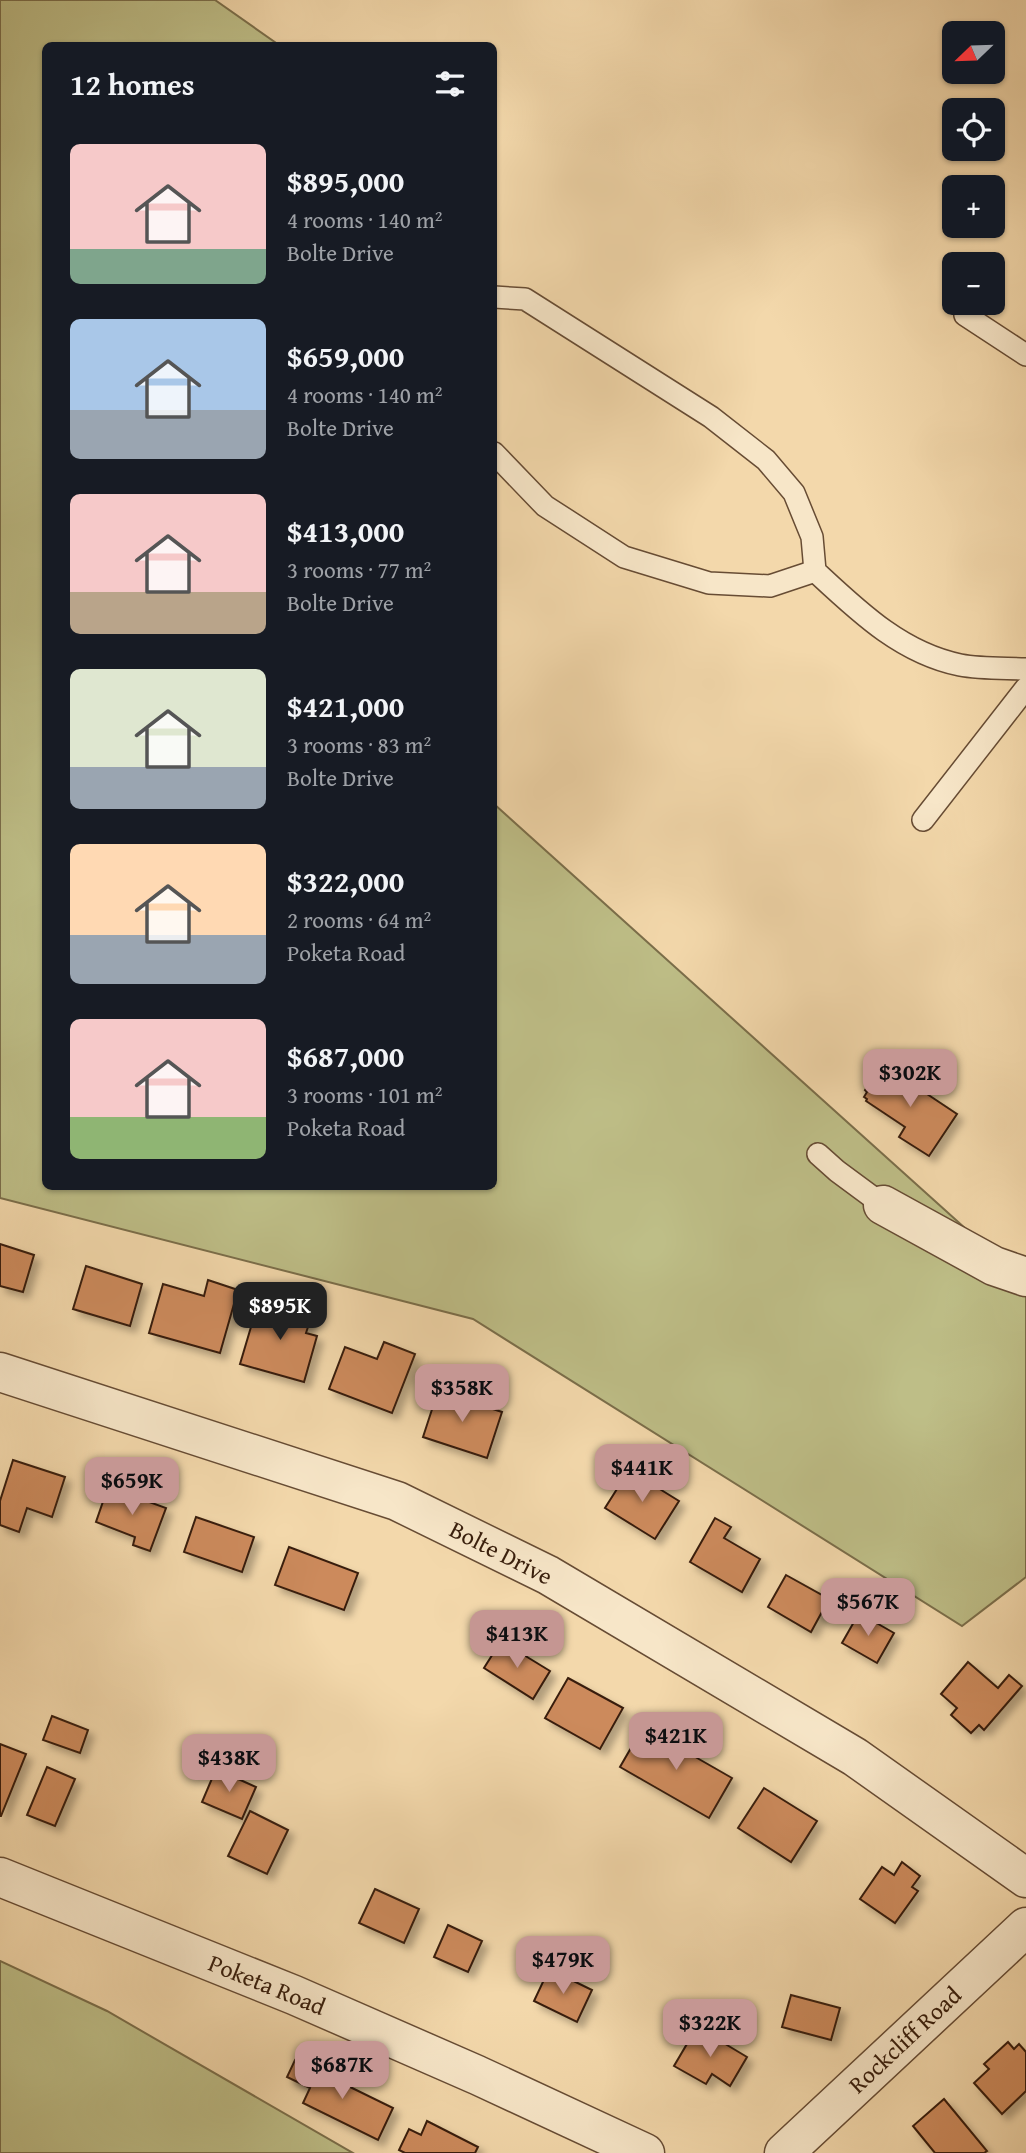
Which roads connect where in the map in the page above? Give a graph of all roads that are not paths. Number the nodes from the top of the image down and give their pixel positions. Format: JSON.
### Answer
{"nodes":[{"id":1,"x":497,"y":297,"type":"edge"},
{"id":2,"x":965,"y":315,"type":"dead end"},
{"id":3,"x":1026,"y":355,"type":"edge"},
{"id":4,"x":497,"y":456,"type":"edge"},
{"id":5,"x":815,"y":571,"type":"junction"},
{"id":6,"x":1026,"y":669,"type":"edge"},
{"id":7,"x":1026,"y":688,"type":"edge"},
{"id":8,"x":923,"y":820,"type":"dead end"},
{"id":9,"x":818,"y":1154,"type":"dead end"},
{"id":10,"x":883,"y":1205,"type":"joint"},
{"id":11,"x":1026,"y":1277,"type":"edge"},
{"id":12,"x":0,"y":1372,"type":"edge"},
{"id":13,"x":0,"y":1877,"type":"edge"},
{"id":14,"x":1026,"y":1878,"type":"edge"},
{"id":15,"x":1026,"y":1927,"type":"edge"},
{"id":16,"x":645,"y":2153,"type":"edge"},
{"id":17,"x":784,"y":2153,"type":"edge"}],
"edges":[{"from":1,"to":5,"type":"lane"},
{"from":2,"to":3,"type":"lane"},
{"from":4,"to":5,"type":"lane"},
{"from":5,"to":6,"type":"lane"},
{"from":7,"to":8,"type":"lane"},
{"from":9,"to":10,"type":"lane"},
{"from":10,"to":11,"type":"street"},
{"from":12,"to":14,"type":"street","name":"Bolte Drive"},
{"from":13,"to":16,"type":"street","name":"Poketa Road"},
{"from":15,"to":17,"type":"street","name":"Rockcliff Road"}]}
